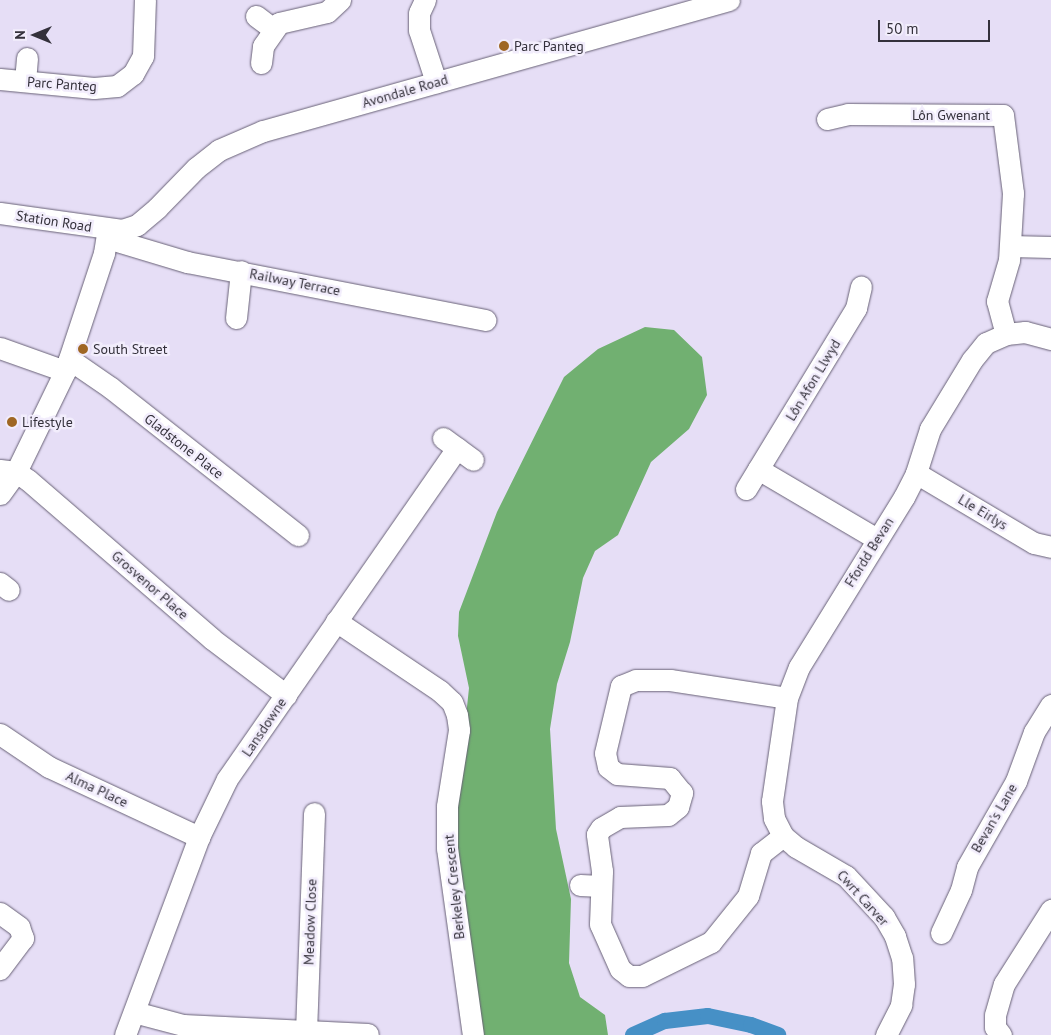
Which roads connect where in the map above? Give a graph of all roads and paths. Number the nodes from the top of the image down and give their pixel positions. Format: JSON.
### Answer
{"nodes":[{"id":1,"x":145,"y":0,"type":"edge"},
{"id":2,"x":340,"y":0,"type":"edge"},
{"id":3,"x":425,"y":0,"type":"edge"},
{"id":4,"x":729,"y":0,"type":"edge"},
{"id":5,"x":256,"y":16,"type":"dead end"},
{"id":6,"x":273,"y":30,"type":"junction"},
{"id":7,"x":27,"y":58,"type":"dead end"},
{"id":8,"x":261,"y":63,"type":"dead end"},
{"id":9,"x":0,"y":79,"type":"edge"},
{"id":10,"x":25,"y":81,"type":"junction"},
{"id":11,"x":436,"y":82,"type":"junction"},
{"id":12,"x":828,"y":119,"type":"dead end"},
{"id":13,"x":0,"y":213,"type":"edge"},
{"id":14,"x":108,"y":234,"type":"junction"},
{"id":15,"x":1010,"y":246,"type":"junction"},
{"id":16,"x":1051,"y":247,"type":"edge"},
{"id":17,"x":241,"y":271,"type":"junction"},
{"id":18,"x":861,"y":287,"type":"dead end"},
{"id":19,"x":236,"y":318,"type":"dead end"},
{"id":20,"x":485,"y":320,"type":"dead end"},
{"id":21,"x":1006,"y":334,"type":"junction"},
{"id":22,"x":1051,"y":339,"type":"edge"},
{"id":23,"x":0,"y":348,"type":"edge"},
{"id":24,"x":67,"y":365,"type":"junction"},
{"id":25,"x":458,"y":449,"type":"dead end"},
{"id":26,"x":758,"y":469,"type":"junction"},
{"id":27,"x":8,"y":471,"type":"edge"},
{"id":28,"x":916,"y":473,"type":"junction"},
{"id":29,"x":746,"y":489,"type":"dead end"},
{"id":30,"x":0,"y":494,"type":"edge"},
{"id":31,"x":298,"y":535,"type":"dead end"},
{"id":32,"x":877,"y":539,"type":"junction"},
{"id":33,"x":1051,"y":547,"type":"edge"},
{"id":34,"x":336,"y":621,"type":"junction"},
{"id":35,"x":286,"y":695,"type":"junction"},
{"id":36,"x":787,"y":698,"type":"junction"},
{"id":37,"x":1051,"y":706,"type":"edge"},
{"id":38,"x":0,"y":734,"type":"edge"},
{"id":39,"x":314,"y":812,"type":"dead end"},
{"id":40,"x":783,"y":836,"type":"junction"},
{"id":41,"x":199,"y":837,"type":"junction"},
{"id":42,"x":1051,"y":910,"type":"edge"},
{"id":43,"x":0,"y":913,"type":"edge"},
{"id":44,"x":941,"y":933,"type":"dead end"},
{"id":45,"x":0,"y":969,"type":"edge"},
{"id":46,"x":134,"y":1012,"type":"junction"},
{"id":47,"x":306,"y":1032,"type":"junction"},
{"id":48,"x":368,"y":1034,"type":"edge"},
{"id":49,"x":125,"y":1035,"type":"edge"},
{"id":50,"x":473,"y":1035,"type":"edge"},
{"id":51,"x":886,"y":1035,"type":"edge"},
{"id":52,"x":1001,"y":1035,"type":"edge"}],
"edges":[{"from":1,"to":10,"type":"street","name":"Parc Panteg"},
{"from":2,"to":6,"type":"street"},
{"from":3,"to":11,"type":"street"},
{"from":4,"to":11,"type":"street","name":"Avondale Road"},
{"from":5,"to":6,"type":"street"},
{"from":6,"to":8,"type":"street"},
{"from":7,"to":10,"type":"street"},
{"from":9,"to":10,"type":"street","name":"Parc Panteg"},
{"from":11,"to":14,"type":"street","name":"Avondale Road"},
{"from":12,"to":15,"type":"street","name":"Lôn Gwenant"},
{"from":13,"to":14,"type":"street","name":"Station Road"},
{"from":14,"to":17,"type":"street","name":"Railway Terrace"},
{"from":14,"to":24,"type":"street"},
{"from":15,"to":16,"type":"street"},
{"from":15,"to":21,"type":"street","name":"Lôn Gwenant"},
{"from":17,"to":19,"type":"street"},
{"from":17,"to":20,"type":"street","name":"Railway Terrace"},
{"from":18,"to":26,"type":"street","name":"Lôn Afon Llwyd"},
{"from":21,"to":22,"type":"street","name":"Ffordd Bevan"},
{"from":21,"to":28,"type":"street","name":"Ffordd Bevan"},
{"from":23,"to":24,"type":"street","name":"Gladstone Place"},
{"from":24,"to":27,"type":"street"},
{"from":24,"to":31,"type":"street","name":"Gladstone Place"},
{"from":25,"to":34,"type":"street","name":"Lansdowne"},
{"from":26,"to":29,"type":"street","name":"Lôn Afon Llwyd"},
{"from":26,"to":32,"type":"street"},
{"from":27,"to":30,"type":"street"},
{"from":27,"to":35,"type":"street","name":"Grosvenor Place"},
{"from":28,"to":32,"type":"street","name":"Ffordd Bevan"},
{"from":28,"to":33,"type":"street","name":"Lle Eirlys"},
{"from":32,"to":36,"type":"street","name":"Ffordd Bevan"},
{"from":34,"to":35,"type":"street","name":"Lansdowne"},
{"from":34,"to":50,"type":"street","name":"Berkeley Crescent"},
{"from":35,"to":41,"type":"street","name":"Lansdowne"},
{"from":36,"to":40,"type":"street","name":"Ffordd Bevan"},
{"from":36,"to":40,"type":"street"},
{"from":37,"to":44,"type":"street","name":"Bevan's Lane"},
{"from":38,"to":41,"type":"street","name":"Alma Place"},
{"from":39,"to":47,"type":"street","name":"Meadow Close"},
{"from":40,"to":51,"type":"street","name":"Cwrt Carver"},
{"from":41,"to":46,"type":"street","name":"Lansdowne"},
{"from":42,"to":52,"type":"street"},
{"from":43,"to":45,"type":"street"},
{"from":46,"to":47,"type":"street"},
{"from":46,"to":49,"type":"street","name":"Lansdowne"},
{"from":47,"to":48,"type":"street"}]}
